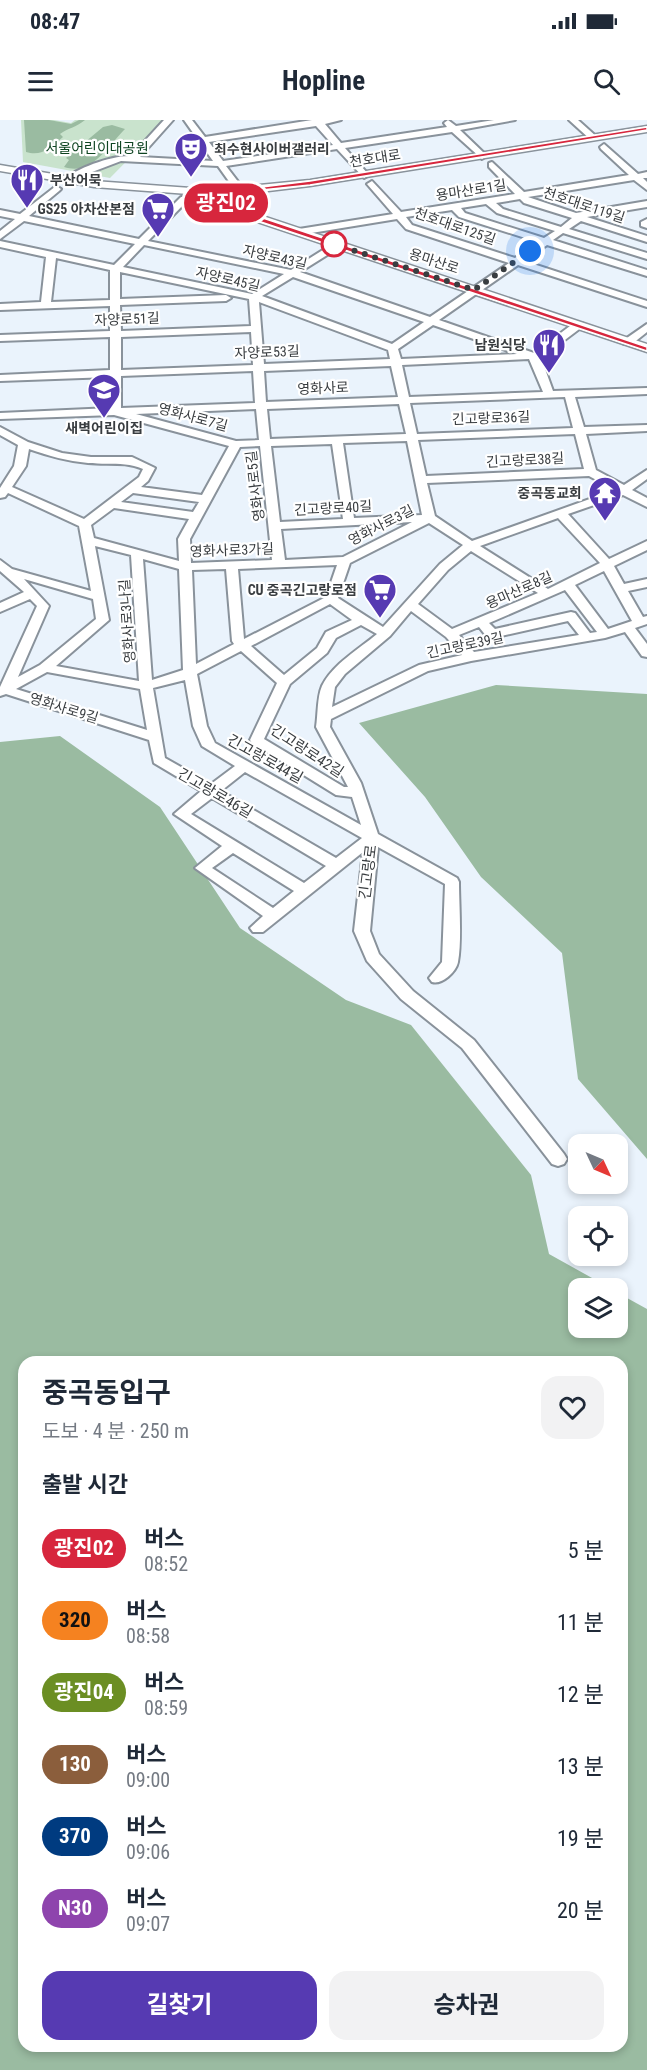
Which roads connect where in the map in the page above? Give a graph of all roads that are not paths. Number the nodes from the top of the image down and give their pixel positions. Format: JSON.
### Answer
{"nodes":[{"id":1,"x":169,"y":120,"type":"edge"},
{"id":2,"x":188,"y":120,"type":"edge"},
{"id":3,"x":337,"y":120,"type":"edge"},
{"id":4,"x":445,"y":120,"type":"edge"},
{"id":5,"x":511,"y":120,"type":"edge"},
{"id":6,"x":573,"y":120,"type":"edge"},
{"id":7,"x":317,"y":121,"type":"edge"},
{"id":8,"x":454,"y":129,"type":"junction"},
{"id":9,"x":647,"y":129,"type":"edge"},
{"id":10,"x":594,"y":138,"type":"junction"},
{"id":11,"x":203,"y":140,"type":"junction"},
{"id":12,"x":647,"y":140,"type":"edge"},
{"id":13,"x":339,"y":146,"type":"junction"},
{"id":14,"x":604,"y":147,"type":"junction"},
{"id":15,"x":482,"y":156,"type":"junction"},
{"id":16,"x":134,"y":158,"type":"junction"},
{"id":17,"x":222,"y":164,"type":"junction"},
{"id":18,"x":492,"y":165,"type":"junction"},
{"id":19,"x":0,"y":168,"type":"edge"},
{"id":20,"x":647,"y":175,"type":"edge"},
{"id":21,"x":636,"y":177,"type":"junction"},
{"id":22,"x":0,"y":178,"type":"edge"},
{"id":23,"x":368,"y":180,"type":"junction"},
{"id":24,"x":67,"y":181,"type":"junction"},
{"id":25,"x":647,"y":187,"type":"edge"},
{"id":26,"x":56,"y":189,"type":"junction"},
{"id":27,"x":241,"y":192,"type":"junction"},
{"id":28,"x":220,"y":196,"type":"junction"},
{"id":29,"x":520,"y":196,"type":"junction"},
{"id":30,"x":263,"y":198,"type":"junction"},
{"id":31,"x":187,"y":200,"type":"junction"},
{"id":32,"x":488,"y":201,"type":"junction"},
{"id":33,"x":647,"y":204,"type":"edge"},
{"id":34,"x":453,"y":206,"type":"junction"},
{"id":35,"x":635,"y":206,"type":"junction"},
{"id":36,"x":647,"y":209,"type":"edge"},
{"id":37,"x":0,"y":213,"type":"edge"},
{"id":38,"x":397,"y":215,"type":"junction"},
{"id":39,"x":23,"y":217,"type":"junction"},
{"id":40,"x":576,"y":217,"type":"junction"},
{"id":41,"x":258,"y":218,"type":"junction"},
{"id":42,"x":562,"y":230,"type":"junction"},
{"id":43,"x":299,"y":232,"type":"junction"},
{"id":44,"x":0,"y":236,"type":"edge"},
{"id":45,"x":647,"y":239,"type":"edge"},
{"id":46,"x":545,"y":241,"type":"junction"},
{"id":47,"x":142,"y":242,"type":"junction"},
{"id":48,"x":0,"y":244,"type":"edge"},
{"id":49,"x":338,"y":245,"type":"junction"},
{"id":50,"x":631,"y":251,"type":"junction"},
{"id":51,"x":51,"y":255,"type":"junction"},
{"id":52,"x":647,"y":256,"type":"edge"},
{"id":53,"x":516,"y":261,"type":"junction"},
{"id":54,"x":615,"y":263,"type":"junction"},
{"id":55,"x":115,"y":269,"type":"junction"},
{"id":56,"x":292,"y":273,"type":"junction"},
{"id":57,"x":647,"y":273,"type":"edge"},
{"id":58,"x":474,"y":290,"type":"junction"},
{"id":59,"x":254,"y":297,"type":"junction"},
{"id":60,"x":115,"y":303,"type":"junction"},
{"id":61,"x":647,"y":304,"type":"edge"},
{"id":62,"x":46,"y":305,"type":"junction"},
{"id":63,"x":0,"y":307,"type":"edge"},
{"id":64,"x":431,"y":321,"type":"junction"},
{"id":65,"x":578,"y":325,"type":"junction"},
{"id":66,"x":647,"y":327,"type":"edge"},
{"id":67,"x":256,"y":329,"type":"junction"},
{"id":68,"x":116,"y":334,"type":"junction"},
{"id":69,"x":0,"y":338,"type":"edge"},
{"id":70,"x":628,"y":342,"type":"junction"},
{"id":71,"x":393,"y":348,"type":"junction"},
{"id":72,"x":647,"y":348,"type":"edge"},
{"id":73,"x":535,"y":357,"type":"junction"},
{"id":74,"x":396,"y":362,"type":"junction"},
{"id":75,"x":258,"y":368,"type":"junction"},
{"id":76,"x":116,"y":373,"type":"junction"},
{"id":77,"x":0,"y":378,"type":"edge"},
{"id":78,"x":647,"y":392,"type":"edge"},
{"id":79,"x":549,"y":394,"type":"junction"},
{"id":80,"x":569,"y":394,"type":"junction"},
{"id":81,"x":404,"y":400,"type":"junction"},
{"id":82,"x":261,"y":406,"type":"junction"},
{"id":83,"x":116,"y":412,"type":"junction"},
{"id":84,"x":0,"y":416,"type":"edge"},
{"id":85,"x":647,"y":428,"type":"edge"},
{"id":86,"x":579,"y":429,"type":"junction"},
{"id":87,"x":0,"y":430,"type":"edge"},
{"id":88,"x":411,"y":436,"type":"junction"},
{"id":89,"x":337,"y":439,"type":"junction"},
{"id":90,"x":265,"y":442,"type":"junction"},
{"id":91,"x":24,"y":444,"type":"junction"},
{"id":92,"x":236,"y":444,"type":"junction"},
{"id":93,"x":591,"y":472,"type":"junction"},
{"id":94,"x":647,"y":473,"type":"edge"},
{"id":95,"x":421,"y":480,"type":"junction"},
{"id":96,"x":132,"y":489,"type":"junction"},
{"id":97,"x":626,"y":490,"type":"junction"},
{"id":98,"x":3,"y":492,"type":"edge"},
{"id":99,"x":206,"y":499,"type":"junction"},
{"id":100,"x":647,"y":503,"type":"edge"},
{"id":101,"x":111,"y":504,"type":"junction"},
{"id":102,"x":561,"y":514,"type":"junction"},
{"id":103,"x":196,"y":516,"type":"junction"},
{"id":104,"x":429,"y":518,"type":"junction"},
{"id":105,"x":349,"y":522,"type":"junction"},
{"id":106,"x":85,"y":524,"type":"junction"},
{"id":107,"x":275,"y":526,"type":"junction"},
{"id":108,"x":88,"y":540,"type":"junction"},
{"id":109,"x":471,"y":545,"type":"junction"},
{"id":110,"x":647,"y":545,"type":"edge"},
{"id":111,"x":137,"y":553,"type":"junction"},
{"id":112,"x":345,"y":561,"type":"junction"},
{"id":113,"x":279,"y":564,"type":"junction"},
{"id":114,"x":607,"y":564,"type":"junction"},
{"id":115,"x":232,"y":566,"type":"junction"},
{"id":116,"x":187,"y":567,"type":"junction"},
{"id":117,"x":4,"y":568,"type":"edge"},
{"id":118,"x":647,"y":583,"type":"edge"},
{"id":119,"x":568,"y":585,"type":"junction"},
{"id":120,"x":620,"y":590,"type":"junction"},
{"id":121,"x":32,"y":593,"type":"junction"},
{"id":122,"x":547,"y":594,"type":"junction"},
{"id":123,"x":98,"y":597,"type":"junction"},
{"id":124,"x":331,"y":599,"type":"junction"},
{"id":125,"x":411,"y":605,"type":"junction"},
{"id":126,"x":0,"y":608,"type":"edge"},
{"id":127,"x":360,"y":620,"type":"junction"},
{"id":128,"x":482,"y":623,"type":"junction"},
{"id":129,"x":638,"y":623,"type":"edge"},
{"id":130,"x":385,"y":633,"type":"junction"},
{"id":131,"x":451,"y":634,"type":"junction"},
{"id":132,"x":604,"y":634,"type":"junction"},
{"id":133,"x":586,"y":637,"type":"junction"},
{"id":134,"x":242,"y":647,"type":"junction"},
{"id":135,"x":647,"y":653,"type":"edge"},
{"id":136,"x":471,"y":657,"type":"junction"},
{"id":137,"x":45,"y":668,"type":"junction"},
{"id":138,"x":190,"y":673,"type":"junction"},
{"id":139,"x":284,"y":682,"type":"junction"},
{"id":140,"x":146,"y":686,"type":"junction"},
{"id":141,"x":3,"y":691,"type":"edge"},
{"id":142,"x":323,"y":717,"type":"junction"},
{"id":143,"x":155,"y":737,"type":"junction"},
{"id":144,"x":244,"y":766,"type":"junction"},
{"id":145,"x":211,"y":791,"type":"junction"},
{"id":146,"x":357,"y":792,"type":"junction"},
{"id":147,"x":372,"y":837,"type":"junction"},
{"id":148,"x":232,"y":846,"type":"junction"},
{"id":149,"x":336,"y":864,"type":"junction"},
{"id":150,"x":304,"y":890,"type":"junction"},
{"id":151,"x":273,"y":915,"type":"junction"},
{"id":152,"x":258,"y":928,"type":"dead end"},
{"id":153,"x":437,"y":978,"type":"dead end"},
{"id":154,"x":558,"y":1159,"type":"dead end"}],
"edges":[{"from":1,"to":16,"type":"street"},
{"from":2,"to":11,"type":"street"},
{"from":3,"to":7,"type":"street"},
{"from":4,"to":8,"type":"street"},
{"from":5,"to":8,"type":"street"},
{"from":6,"to":10,"type":"street"},
{"from":7,"to":11,"type":"street"},
{"from":7,"to":13,"type":"street","name":"천호대로125길"},
{"from":8,"to":13,"type":"street"},
{"from":8,"to":15,"type":"street"},
{"from":9,"to":10,"type":"main road","name":"천호대로"},
{"from":10,"to":15,"type":"main road","name":"천호대로"},
{"from":11,"to":17,"type":"street"},
{"from":12,"to":14,"type":"main road","name":"천호대로"},
{"from":13,"to":17,"type":"street"},
{"from":13,"to":23,"type":"street","name":"천호대로125길"},
{"from":14,"to":18,"type":"main road","name":"천호대로"},
{"from":14,"to":21,"type":"street"},
{"from":15,"to":23,"type":"main road","name":"천호대로"},
{"from":16,"to":17,"type":"street"},
{"from":16,"to":24,"type":"street"},
{"from":17,"to":27,"type":"street"},
{"from":18,"to":23,"type":"main road","name":"천호대로"},
{"from":18,"to":29,"type":"street","name":"천호대로119길"},
{"from":19,"to":24,"type":"main road","name":"천호대로"},
{"from":20,"to":21,"type":"street","name":"용마산로1길"},
{"from":21,"to":25,"type":"street"},
{"from":21,"to":29,"type":"street","name":"용마산로1길"},
{"from":22,"to":26,"type":"main road","name":"천호대로"},
{"from":23,"to":27,"type":"main road","name":"천호대로"},
{"from":23,"to":30,"type":"main road","name":"천호대로"},
{"from":23,"to":38,"type":"street","name":"천호대로125길"},
{"from":24,"to":28,"type":"main road","name":"천호대로"},
{"from":26,"to":31,"type":"main road","name":"천호대로"},
{"from":26,"to":39,"type":"street"},
{"from":27,"to":28,"type":"main road","name":"천호대로"},
{"from":28,"to":30,"type":"main road","name":"천호대로"},
{"from":28,"to":31,"type":"main road","name":"천호대로"},
{"from":28,"to":41,"type":"main road","name":"용마산로"},
{"from":29,"to":32,"type":"street","name":"용마산로1길"},
{"from":29,"to":40,"type":"street","name":"천호대로119길"},
{"from":30,"to":41,"type":"main road"},
{"from":31,"to":41,"type":"main road"},
{"from":31,"to":47,"type":"street"},
{"from":32,"to":34,"type":"street","name":"용마산로1길"},
{"from":32,"to":42,"type":"street"},
{"from":33,"to":35,"type":"street"},
{"from":34,"to":38,"type":"street","name":"용마산로1길"},
{"from":34,"to":46,"type":"street"},
{"from":35,"to":36,"type":"street"},
{"from":35,"to":40,"type":"street"},
{"from":37,"to":39,"type":"street","name":"자양로43길"},
{"from":38,"to":43,"type":"street","name":"용마산로1길"},
{"from":38,"to":53,"type":"street","name":"천호대로125길"},
{"from":39,"to":44,"type":"street"},
{"from":39,"to":47,"type":"street","name":"자양로43길"},
{"from":40,"to":42,"type":"street"},
{"from":40,"to":45,"type":"street","name":"천호대로119길"},
{"from":41,"to":43,"type":"main road","name":"용마산로"},
{"from":42,"to":46,"type":"street"},
{"from":42,"to":50,"type":"street"},
{"from":43,"to":49,"type":"main road","name":"용마산로"},
{"from":46,"to":53,"type":"street"},
{"from":46,"to":54,"type":"street"},
{"from":47,"to":55,"type":"street"},
{"from":47,"to":56,"type":"street","name":"자양로43길"},
{"from":48,"to":51,"type":"street","name":"자양로45길"},
{"from":49,"to":56,"type":"street"},
{"from":49,"to":58,"type":"main road","name":"용마산로"},
{"from":50,"to":52,"type":"street"},
{"from":50,"to":54,"type":"street"},
{"from":51,"to":55,"type":"street","name":"자양로45길"},
{"from":51,"to":62,"type":"street"},
{"from":53,"to":58,"type":"street"},
{"from":53,"to":61,"type":"street","name":"천호대로125길"},
{"from":54,"to":57,"type":"street"},
{"from":55,"to":59,"type":"street","name":"자양로45길"},
{"from":55,"to":60,"type":"street"},
{"from":56,"to":59,"type":"street"},
{"from":56,"to":64,"type":"street","name":"자양로43길"},
{"from":58,"to":64,"type":"street"},
{"from":58,"to":65,"type":"main road","name":"용마산로"},
{"from":59,"to":60,"type":"street"},
{"from":59,"to":67,"type":"street","name":"영화사로5길"},
{"from":59,"to":71,"type":"street","name":"자양로45길"},
{"from":60,"to":62,"type":"street"},
{"from":60,"to":68,"type":"street"},
{"from":62,"to":63,"type":"street"},
{"from":64,"to":71,"type":"street"},
{"from":64,"to":73,"type":"street","name":"자양로43길"},
{"from":65,"to":70,"type":"main road","name":"용마산로"},
{"from":65,"to":73,"type":"street"},
{"from":66,"to":70,"type":"street"},
{"from":67,"to":68,"type":"street","name":"자양로51길"},
{"from":67,"to":75,"type":"street","name":"영화사로5길"},
{"from":68,"to":69,"type":"street","name":"자양로51길"},
{"from":68,"to":76,"type":"street"},
{"from":70,"to":72,"type":"main road","name":"용마산로"},
{"from":71,"to":74,"type":"street","name":"영화사로3길"},
{"from":73,"to":74,"type":"street","name":"자양로53길"},
{"from":73,"to":79,"type":"street"},
{"from":74,"to":75,"type":"street","name":"자양로53길"},
{"from":74,"to":81,"type":"street","name":"영화사로3길"},
{"from":75,"to":76,"type":"street","name":"자양로53길"},
{"from":75,"to":82,"type":"street","name":"영화사로5길"},
{"from":76,"to":77,"type":"street","name":"자양로53길"},
{"from":76,"to":83,"type":"street"},
{"from":78,"to":80,"type":"street","name":"영화사로"},
{"from":79,"to":80,"type":"street","name":"영화사로"},
{"from":79,"to":81,"type":"street","name":"영화사로"},
{"from":80,"to":86,"type":"street"},
{"from":81,"to":82,"type":"street","name":"영화사로"},
{"from":81,"to":88,"type":"street","name":"영화사로3길"},
{"from":82,"to":83,"type":"street","name":"영화사로"},
{"from":82,"to":90,"type":"street","name":"영화사로5길"},
{"from":83,"to":84,"type":"street","name":"영화사로"},
{"from":83,"to":92,"type":"street","name":"영화사로7길"},
{"from":85,"to":86,"type":"street","name":"긴고랑로36길"},
{"from":86,"to":88,"type":"street","name":"긴고랑로36길"},
{"from":86,"to":93,"type":"street"},
{"from":87,"to":91,"type":"street"},
{"from":88,"to":89,"type":"street","name":"긴고랑로36길"},
{"from":88,"to":95,"type":"street","name":"영화사로3길"},
{"from":89,"to":90,"type":"street","name":"긴고랑로36길"},
{"from":89,"to":105,"type":"street"},
{"from":90,"to":92,"type":"street","name":"긴고랑로36길"},
{"from":90,"to":107,"type":"street","name":"영화사로5길"},
{"from":91,"to":96,"type":"street"},
{"from":91,"to":98,"type":"street"},
{"from":92,"to":99,"type":"street","name":"영화사로7길"},
{"from":93,"to":95,"type":"street","name":"긴고랑로38길"},
{"from":93,"to":97,"type":"street","name":"긴고랑로38길"},
{"from":94,"to":97,"type":"street","name":"긴고랑로"},
{"from":95,"to":104,"type":"street","name":"영화사로3길"},
{"from":96,"to":99,"type":"street"},
{"from":96,"to":101,"type":"street"},
{"from":97,"to":100,"type":"street","name":"긴고랑로38길"},
{"from":97,"to":102,"type":"street","name":"긴고랑로"},
{"from":98,"to":106,"type":"street"},
{"from":99,"to":103,"type":"street","name":"영화사로7길"},
{"from":101,"to":103,"type":"street"},
{"from":101,"to":106,"type":"street"},
{"from":102,"to":109,"type":"street","name":"긴고랑로"},
{"from":102,"to":114,"type":"street"},
{"from":103,"to":116,"type":"street","name":"영화사로7길"},
{"from":104,"to":105,"type":"street","name":"긴고랑로40길"},
{"from":104,"to":109,"type":"street","name":"영화사로3길"},
{"from":104,"to":112,"type":"street","name":"영화사로3길"},
{"from":105,"to":107,"type":"street","name":"긴고랑로40길"},
{"from":106,"to":108,"type":"street","name":"영화사로9길"},
{"from":107,"to":113,"type":"street","name":"영화사로5길"},
{"from":108,"to":111,"type":"street","name":"영화사로3가길"},
{"from":108,"to":123,"type":"street","name":"영화사로9길"},
{"from":109,"to":122,"type":"street"},
{"from":109,"to":125,"type":"street","name":"긴고랑로"},
{"from":110,"to":114,"type":"street","name":"용마산로8길"},
{"from":111,"to":116,"type":"street","name":"영화사로3가길"},
{"from":111,"to":140,"type":"street","name":"영화사로3나길"},
{"from":112,"to":113,"type":"street","name":"영화사로3가길"},
{"from":112,"to":124,"type":"street","name":"영화사로3길"},
{"from":113,"to":115,"type":"street","name":"영화사로3가길"},
{"from":114,"to":119,"type":"street","name":"용마산로8길"},
{"from":114,"to":120,"type":"street"},
{"from":115,"to":116,"type":"street","name":"영화사로3가길"},
{"from":115,"to":134,"type":"street"},
{"from":116,"to":138,"type":"street","name":"영화사로7길"},
{"from":117,"to":121,"type":"street"},
{"from":117,"to":123,"type":"street"},
{"from":118,"to":120,"type":"street"},
{"from":119,"to":122,"type":"street","name":"용마산로8길"},
{"from":119,"to":132,"type":"street","name":"용마산로8길"},
{"from":120,"to":129,"type":"street"},
{"from":121,"to":126,"type":"street"},
{"from":121,"to":141,"type":"street"},
{"from":122,"to":128,"type":"street","name":"용마산로8길"},
{"from":123,"to":137,"type":"street","name":"영화사로9길"},
{"from":124,"to":127,"type":"street"},
{"from":124,"to":134,"type":"street"},
{"from":125,"to":130,"type":"street","name":"긴고랑로"},
{"from":125,"to":131,"type":"street"},
{"from":127,"to":130,"type":"street"},
{"from":127,"to":139,"type":"street","name":"긴고랑로42길"},
{"from":128,"to":131,"type":"street","name":"용마산로8길"},
{"from":128,"to":133,"type":"street","name":"용마산로8길"},
{"from":129,"to":132,"type":"street","name":"긴고랑로39길"},
{"from":129,"to":135,"type":"street"},
{"from":130,"to":142,"type":"street","name":"긴고랑로"},
{"from":131,"to":136,"type":"street"},
{"from":132,"to":133,"type":"street","name":"긴고랑로39길"},
{"from":133,"to":136,"type":"street","name":"긴고랑로39길"},
{"from":134,"to":138,"type":"street"},
{"from":134,"to":139,"type":"street"},
{"from":136,"to":142,"type":"street","name":"긴고랑로39길"},
{"from":137,"to":140,"type":"street"},
{"from":137,"to":141,"type":"street","name":"영화사로9길"},
{"from":138,"to":140,"type":"street"},
{"from":138,"to":144,"type":"street","name":"긴고랑로44길"},
{"from":139,"to":146,"type":"street","name":"긴고랑로42길"},
{"from":140,"to":143,"type":"street","name":"긴고랑로46길"},
{"from":141,"to":143,"type":"street","name":"영화사로9길"},
{"from":142,"to":146,"type":"street","name":"긴고랑로"},
{"from":143,"to":145,"type":"street","name":"긴고랑로46길"},
{"from":144,"to":145,"type":"street"},
{"from":144,"to":147,"type":"street","name":"긴고랑로44길"},
{"from":145,"to":148,"type":"street"},
{"from":145,"to":149,"type":"street","name":"긴고랑로46길"},
{"from":146,"to":147,"type":"street","name":"긴고랑로"},
{"from":147,"to":149,"type":"street"},
{"from":147,"to":153,"type":"street","name":"긴고랑로44길"},
{"from":147,"to":154,"type":"street","name":"긴고랑로"},
{"from":148,"to":150,"type":"street"},
{"from":148,"to":151,"type":"street"},
{"from":149,"to":150,"type":"street"},
{"from":150,"to":151,"type":"street"},
{"from":151,"to":152,"type":"street"}]}
